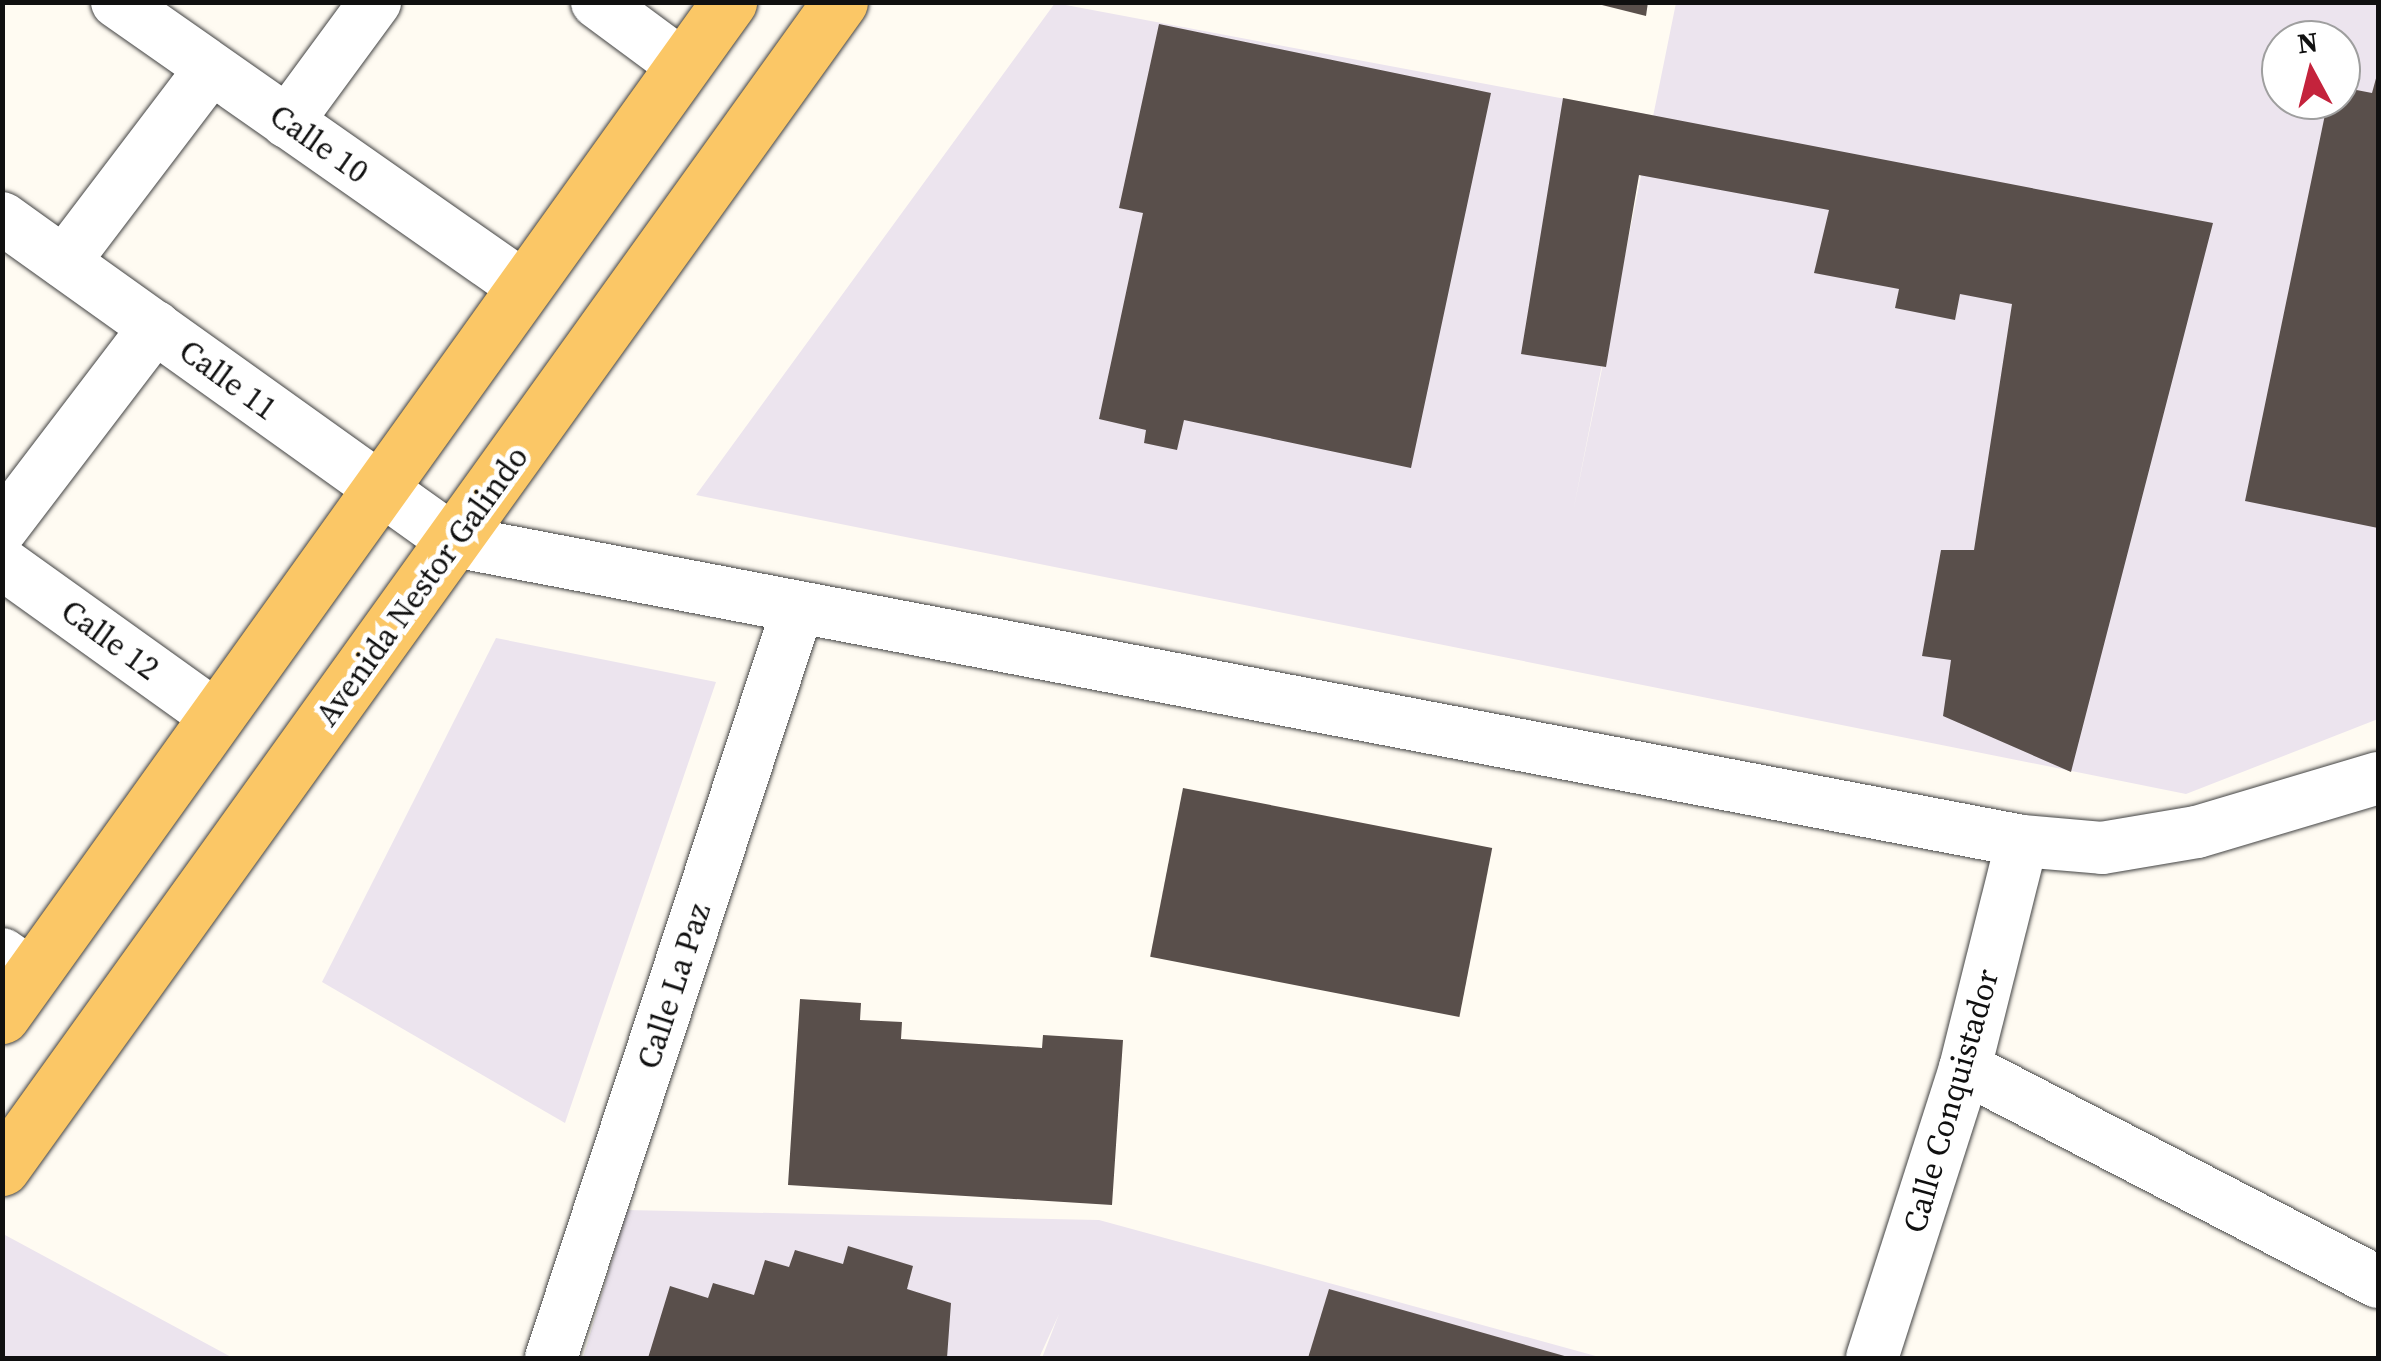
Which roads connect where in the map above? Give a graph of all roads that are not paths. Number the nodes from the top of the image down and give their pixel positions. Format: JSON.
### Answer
{"nodes":[{"id":1,"x":117,"y":2,"type":"edge"},
{"id":2,"x":375,"y":2,"type":"edge"},
{"id":3,"x":597,"y":2,"type":"edge"},
{"id":4,"x":729,"y":2,"type":"edge"},
{"id":5,"x":840,"y":2,"type":"edge"},
{"id":6,"x":682,"y":66,"type":"junction"},
{"id":7,"x":211,"y":68,"type":"junction"},
{"id":8,"x":287,"y":122,"type":"junction"},
{"id":9,"x":2,"y":218,"type":"edge"},
{"id":10,"x":64,"y":262,"type":"junction"},
{"id":11,"x":522,"y":286,"type":"junction"},
{"id":12,"x":155,"y":327,"type":"junction"},
{"id":13,"x":378,"y":486,"type":"junction"},
{"id":14,"x":2,"y":528,"type":"edge"},
{"id":15,"x":454,"y":542,"type":"junction"},
{"id":16,"x":2,"y":563,"type":"edge"},
{"id":17,"x":796,"y":614,"type":"junction"},
{"id":18,"x":217,"y":717,"type":"junction"},
{"id":19,"x":2378,"y":778,"type":"edge"},
{"id":20,"x":2022,"y":841,"type":"junction"},
{"id":21,"x":12,"y":982,"type":"edge"},
{"id":22,"x":1965,"y":1068,"type":"junction"},
{"id":23,"x":2,"y":1168,"type":"edge"},
{"id":24,"x":2378,"y":1282,"type":"edge"},
{"id":25,"x":551,"y":1358,"type":"edge"},
{"id":26,"x":1872,"y":1358,"type":"edge"}],
"edges":[{"from":1,"to":7,"type":"street","name":"Calle 10"},
{"from":2,"to":8,"type":"street"},
{"from":3,"to":6,"type":"street"},
{"from":4,"to":6,"type":"main road"},
{"from":5,"to":15,"type":"main road","name":"Avenida Nestor Galindo"},
{"from":6,"to":11,"type":"main road"},
{"from":7,"to":8,"type":"street","name":"Calle 10"},
{"from":7,"to":10,"type":"street"},
{"from":8,"to":11,"type":"street","name":"Calle 10"},
{"from":9,"to":10,"type":"street","name":"Calle 11"},
{"from":10,"to":12,"type":"street","name":"Calle 11"},
{"from":11,"to":13,"type":"main road"},
{"from":12,"to":13,"type":"street","name":"Calle 11"},
{"from":12,"to":14,"type":"street"},
{"from":13,"to":15,"type":"street","name":"Calle 11"},
{"from":13,"to":18,"type":"main road"},
{"from":15,"to":17,"type":"street"},
{"from":15,"to":23,"type":"main road","name":"Avenida Nestor Galindo"},
{"from":16,"to":18,"type":"street","name":"Calle 12"},
{"from":17,"to":20,"type":"street"},
{"from":17,"to":25,"type":"street","name":"Calle La Paz"},
{"from":18,"to":21,"type":"main road"},
{"from":19,"to":20,"type":"street"},
{"from":20,"to":22,"type":"street","name":"Calle Conquistador"},
{"from":22,"to":24,"type":"street"},
{"from":22,"to":26,"type":"street","name":"Calle Conquistador"}]}
